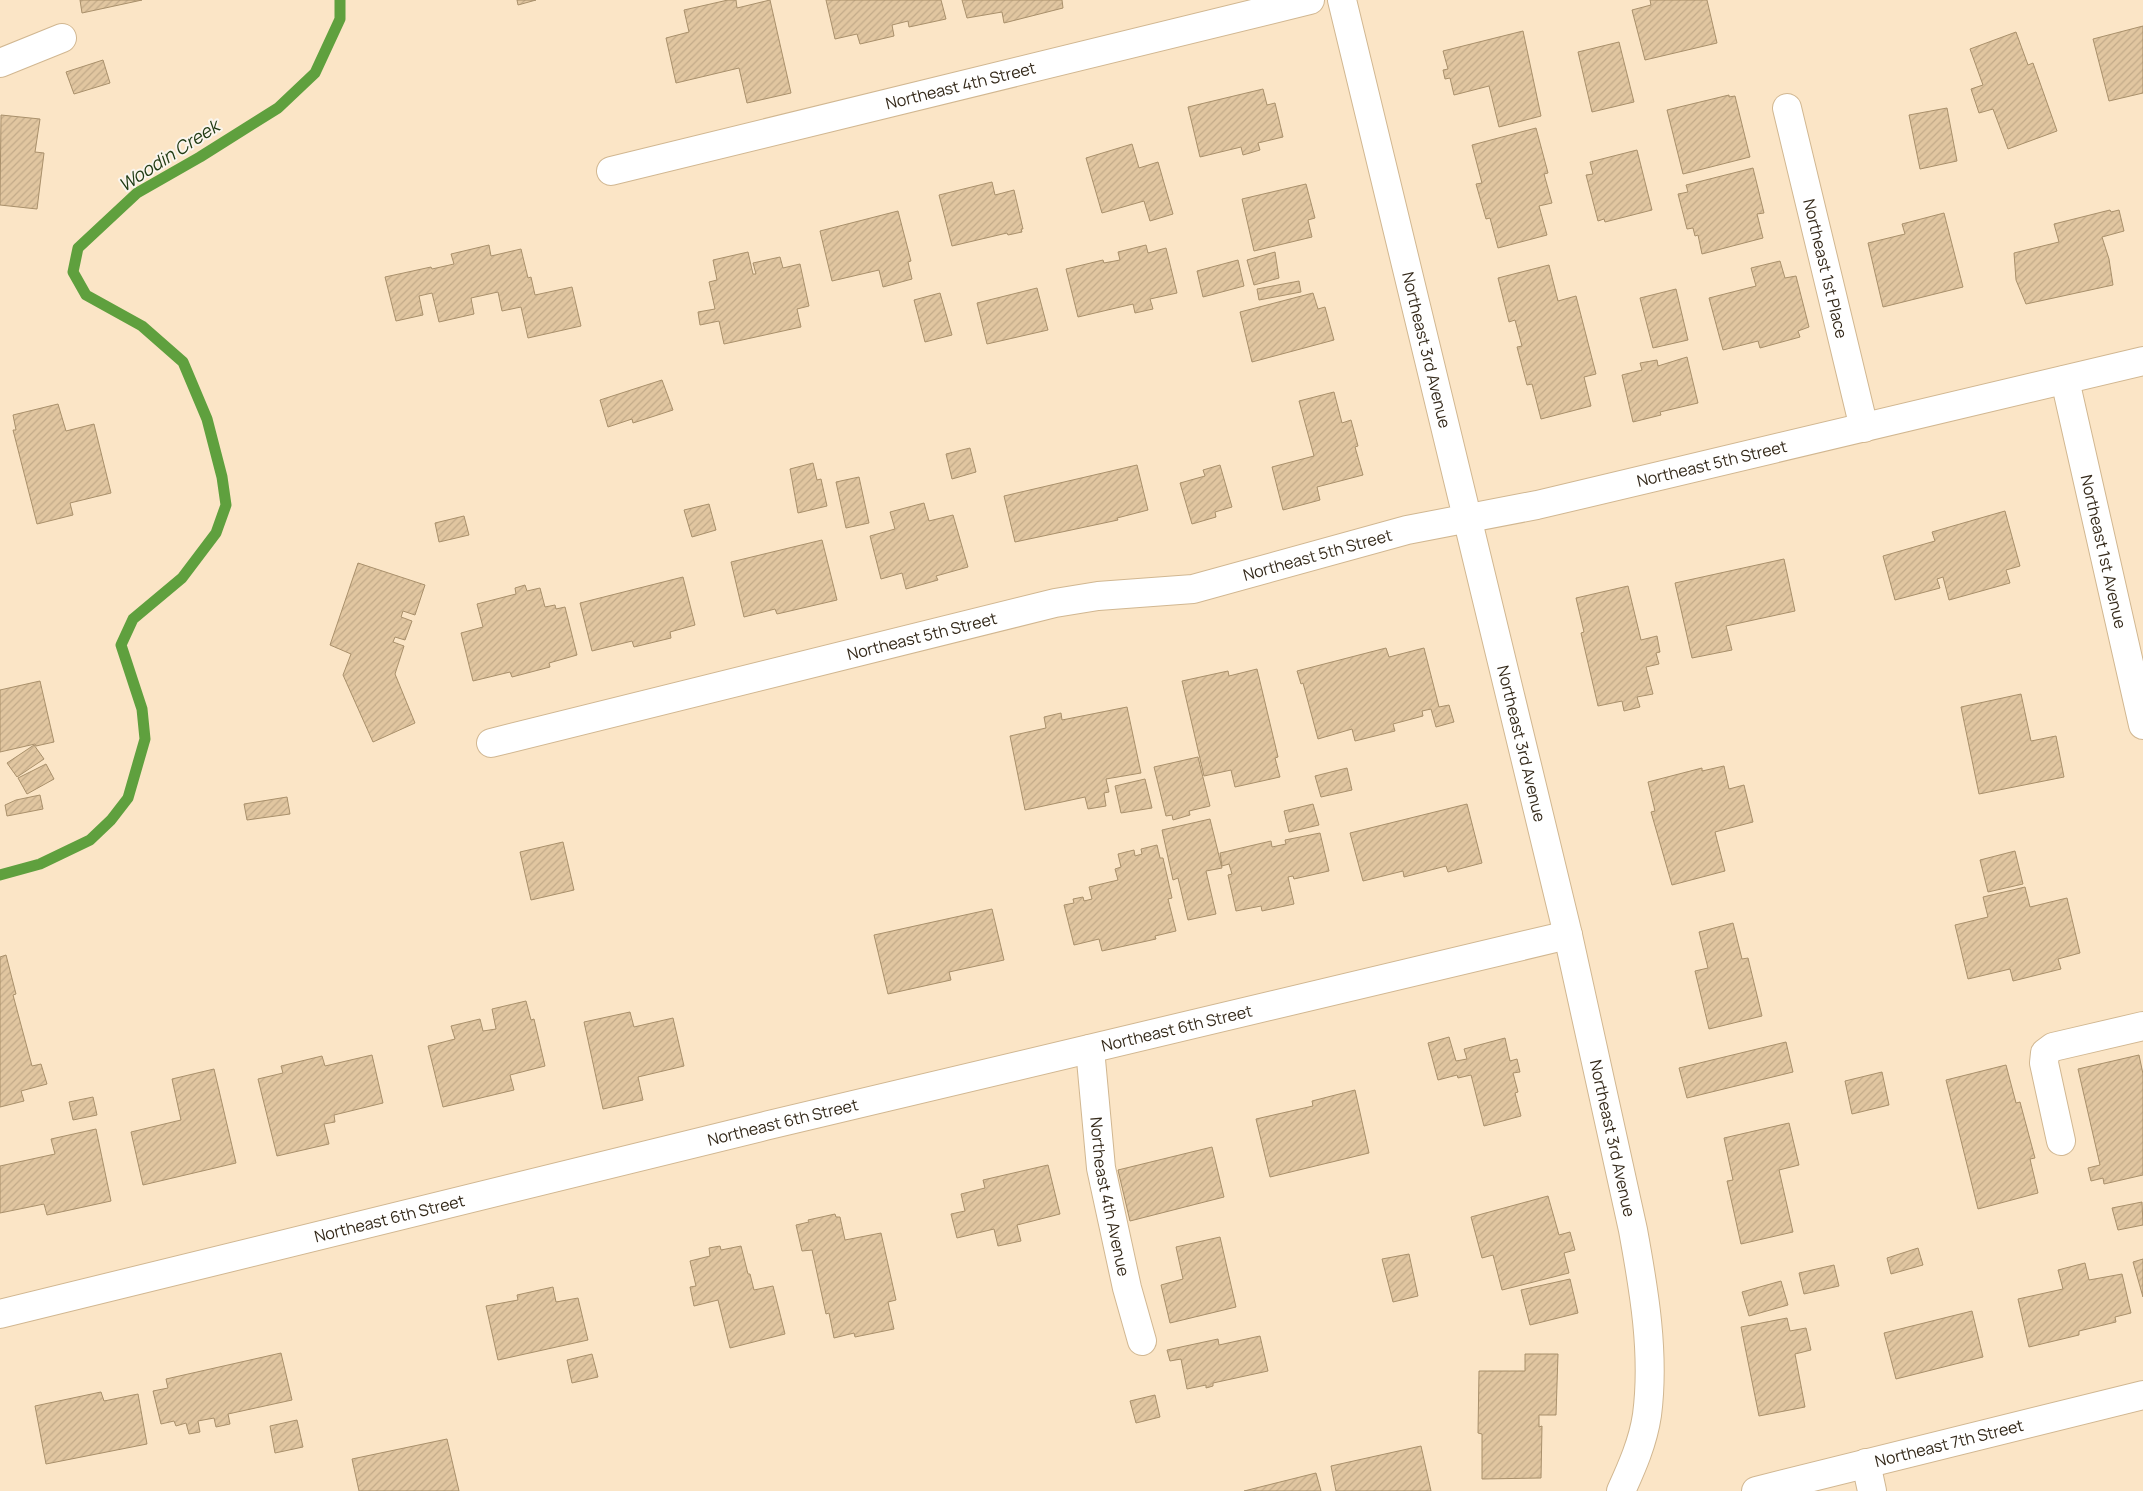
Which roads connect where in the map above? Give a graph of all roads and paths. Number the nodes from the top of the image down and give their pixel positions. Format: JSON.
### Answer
{"nodes":[{"id":1,"x":1310,"y":0,"type":"edge"},
{"id":2,"x":1342,"y":0,"type":"edge"},
{"id":3,"x":62,"y":38,"type":"dead end"},
{"id":4,"x":0,"y":63,"type":"edge"},
{"id":5,"x":1787,"y":108,"type":"dead end"},
{"id":6,"x":610,"y":171,"type":"dead end"},
{"id":7,"x":2143,"y":361,"type":"edge"},
{"id":8,"x":2065,"y":380,"type":"junction"},
{"id":9,"x":1864,"y":428,"type":"junction"},
{"id":10,"x":1468,"y":518,"type":"junction"},
{"id":11,"x":2143,"y":724,"type":"edge"},
{"id":12,"x":491,"y":743,"type":"dead end"},
{"id":13,"x":1568,"y":936,"type":"junction"},
{"id":14,"x":2143,"y":1026,"type":"edge"},
{"id":15,"x":1090,"y":1049,"type":"junction"},
{"id":16,"x":2061,"y":1141,"type":"dead end"},
{"id":17,"x":0,"y":1314,"type":"edge"},
{"id":18,"x":1142,"y":1341,"type":"dead end"},
{"id":19,"x":2143,"y":1395,"type":"edge"},
{"id":20,"x":1866,"y":1463,"type":"junction"},
{"id":21,"x":1621,"y":1491,"type":"edge"},
{"id":22,"x":1756,"y":1491,"type":"edge"},
{"id":23,"x":1872,"y":1491,"type":"edge"}],
"edges":[{"from":1,"to":6,"type":"street","name":"Northeast 4th Street"},
{"from":2,"to":10,"type":"street","name":"Northeast 3rd Avenue"},
{"from":3,"to":4,"type":"street"},
{"from":5,"to":9,"type":"street","name":"Northeast 1st Place"},
{"from":7,"to":8,"type":"street","name":"Northeast 5th Street"},
{"from":8,"to":9,"type":"street","name":"Northeast 5th Street"},
{"from":8,"to":11,"type":"street","name":"Northeast 1st Avenue"},
{"from":9,"to":10,"type":"street","name":"Northeast 5th Street"},
{"from":10,"to":12,"type":"street","name":"Northeast 5th Street"},
{"from":10,"to":13,"type":"street","name":"Northeast 3rd Avenue"},
{"from":13,"to":15,"type":"street","name":"Northeast 6th Street"},
{"from":13,"to":21,"type":"street","name":"Northeast 3rd Avenue"},
{"from":14,"to":16,"type":"street"},
{"from":15,"to":17,"type":"street","name":"Northeast 6th Street"},
{"from":15,"to":18,"type":"street","name":"Northeast 4th Avenue"},
{"from":19,"to":20,"type":"street","name":"Northeast 7th Street"},
{"from":20,"to":22,"type":"street","name":"Northeast 7th Street"},
{"from":20,"to":23,"type":"street"}]}
